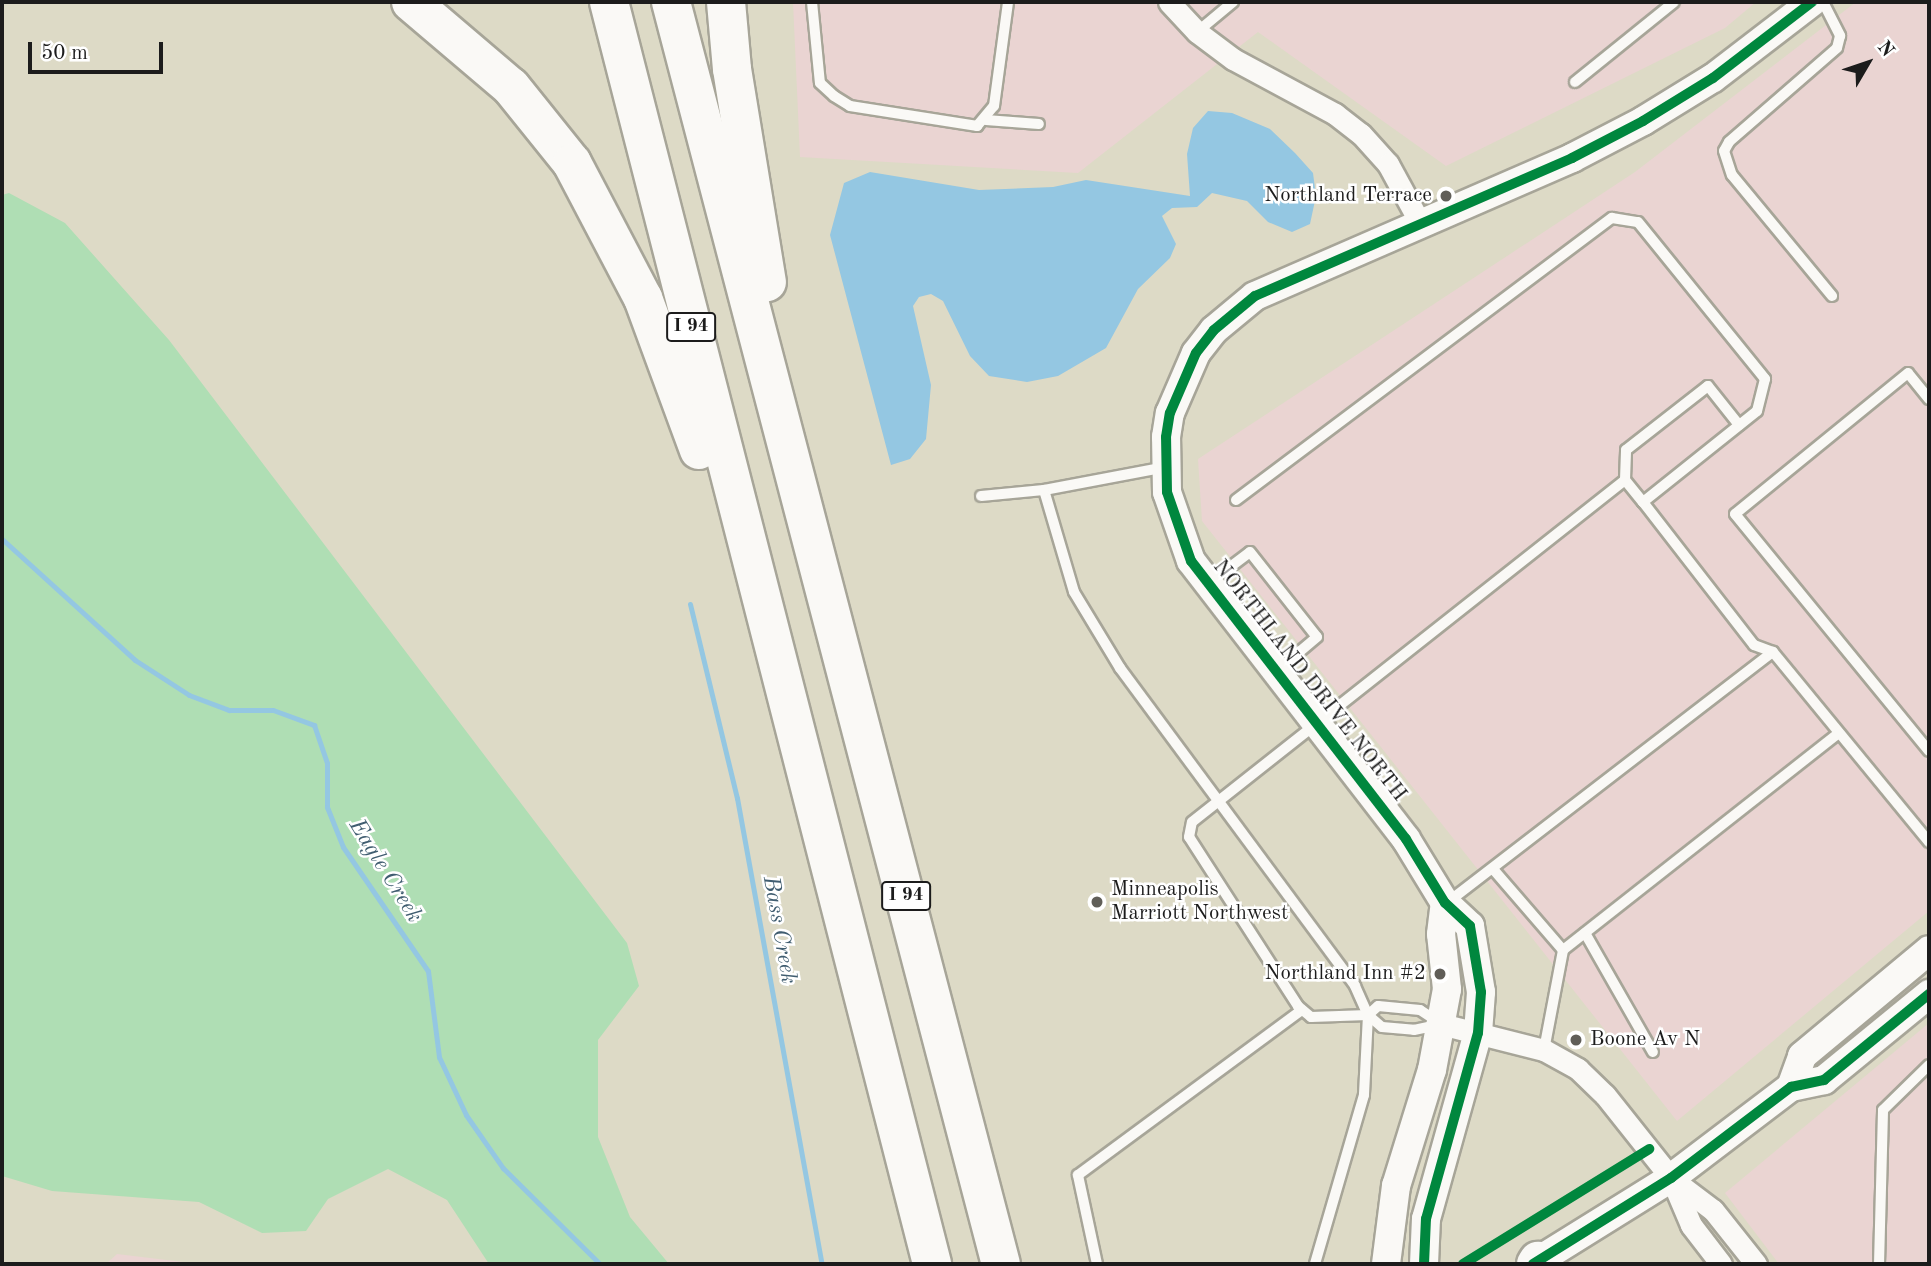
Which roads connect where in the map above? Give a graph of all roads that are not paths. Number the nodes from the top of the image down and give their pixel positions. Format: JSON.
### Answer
{"nodes":[{"id":1,"x":411,"y":2,"type":"edge"},
{"id":2,"x":609,"y":2,"type":"edge"},
{"id":3,"x":671,"y":2,"type":"edge"},
{"id":4,"x":726,"y":2,"type":"edge"},
{"id":5,"x":812,"y":2,"type":"edge"},
{"id":6,"x":1008,"y":2,"type":"edge"},
{"id":7,"x":1169,"y":2,"type":"edge"},
{"id":8,"x":1233,"y":2,"type":"edge"},
{"id":9,"x":1674,"y":2,"type":"edge"},
{"id":10,"x":1810,"y":3,"type":"edge"},
{"id":11,"x":1197,"y":32,"type":"junction"},
{"id":12,"x":1575,"y":82,"type":"dead end"},
{"id":13,"x":986,"y":120,"type":"junction"},
{"id":14,"x":1039,"y":124,"type":"dead end"},
{"id":15,"x":1419,"y":221,"type":"junction"},
{"id":16,"x":1832,"y":296,"type":"dead end"},
{"id":17,"x":1929,"y":399,"type":"edge"},
{"id":18,"x":1739,"y":425,"type":"junction"},
{"id":19,"x":1166,"y":467,"type":"junction"},
{"id":20,"x":1625,"y":480,"type":"junction"},
{"id":21,"x":1044,"y":490,"type":"junction"},
{"id":22,"x":981,"y":496,"type":"dead end"},
{"id":23,"x":1236,"y":500,"type":"dead end"},
{"id":24,"x":1643,"y":502,"type":"junction"},
{"id":25,"x":808,"y":529,"type":"junction"},
{"id":26,"x":1207,"y":585,"type":"junction"},
{"id":27,"x":775,"y":652,"type":"junction"},
{"id":28,"x":1773,"y":652,"type":"junction"},
{"id":29,"x":1276,"y":671,"type":"junction"},
{"id":30,"x":1317,"y":724,"type":"junction"},
{"id":31,"x":1839,"y":733,"type":"junction"},
{"id":32,"x":1929,"y":751,"type":"edge"},
{"id":33,"x":1219,"y":803,"type":"junction"},
{"id":34,"x":1929,"y":842,"type":"edge"},
{"id":35,"x":1493,"y":869,"type":"junction"},
{"id":36,"x":1445,"y":903,"type":"junction"},
{"id":37,"x":1585,"y":933,"type":"junction"},
{"id":38,"x":1563,"y":950,"type":"junction"},
{"id":39,"x":1929,"y":950,"type":"edge"},
{"id":40,"x":1929,"y":994,"type":"edge"},
{"id":41,"x":1302,"y":1010,"type":"junction"},
{"id":42,"x":1368,"y":1015,"type":"junction"},
{"id":43,"x":1441,"y":1024,"type":"junction"},
{"id":44,"x":1478,"y":1033,"type":"junction"},
{"id":45,"x":1544,"y":1050,"type":"junction"},
{"id":46,"x":1653,"y":1052,"type":"dead end"},
{"id":47,"x":1929,"y":1065,"type":"edge"},
{"id":48,"x":1791,"y":1087,"type":"junction"},
{"id":49,"x":1671,"y":1178,"type":"junction"},
{"id":50,"x":1390,"y":1218,"type":"junction"},
{"id":51,"x":1536,"y":1263,"type":"edge"},
{"id":52,"x":932,"y":1264,"type":"edge"},
{"id":53,"x":1000,"y":1264,"type":"edge"},
{"id":54,"x":1097,"y":1264,"type":"edge"},
{"id":55,"x":1315,"y":1264,"type":"edge"},
{"id":56,"x":1370,"y":1264,"type":"edge"},
{"id":57,"x":1386,"y":1264,"type":"edge"},
{"id":58,"x":1424,"y":1264,"type":"edge"},
{"id":59,"x":1721,"y":1264,"type":"edge"},
{"id":60,"x":1756,"y":1264,"type":"edge"},
{"id":61,"x":1879,"y":1264,"type":"edge"}],
"edges":[{"from":1,"to":27,"type":"highway"},
{"from":2,"to":27,"type":"highway","number":"I 94"},
{"from":3,"to":25,"type":"highway","number":"I 94"},
{"from":4,"to":25,"type":"highway"},
{"from":5,"to":13,"type":"lane"},
{"from":6,"to":13,"type":"lane"},
{"from":7,"to":11,"type":"street"},
{"from":8,"to":11,"type":"lane"},
{"from":9,"to":12,"type":"lane"},
{"from":10,"to":15,"type":"street","name":"NORTHLAND DRIVE NORTH"},
{"from":10,"to":16,"type":"lane"},
{"from":11,"to":15,"type":"street"},
{"from":13,"to":14,"type":"lane"},
{"from":15,"to":19,"type":"street","name":"NORTHLAND DRIVE NORTH"},
{"from":17,"to":32,"type":"lane"},
{"from":18,"to":20,"type":"lane"},
{"from":18,"to":23,"type":"lane"},
{"from":18,"to":24,"type":"lane"},
{"from":19,"to":21,"type":"lane"},
{"from":19,"to":26,"type":"street","name":"NORTHLAND DRIVE NORTH"},
{"from":20,"to":24,"type":"lane"},
{"from":20,"to":30,"type":"lane"},
{"from":21,"to":22,"type":"lane"},
{"from":21,"to":33,"type":"lane"},
{"from":24,"to":28,"type":"lane"},
{"from":25,"to":53,"type":"highway","number":"I 94"},
{"from":26,"to":29,"type":"street","name":"NORTHLAND DRIVE NORTH"},
{"from":26,"to":29,"type":"lane"},
{"from":27,"to":52,"type":"highway","number":"I 94"},
{"from":28,"to":31,"type":"lane"},
{"from":28,"to":35,"type":"lane"},
{"from":29,"to":30,"type":"street","name":"NORTHLAND DRIVE NORTH"},
{"from":30,"to":33,"type":"lane"},
{"from":30,"to":36,"type":"street","name":"NORTHLAND DRIVE NORTH"},
{"from":31,"to":34,"type":"lane"},
{"from":31,"to":37,"type":"lane"},
{"from":33,"to":41,"type":"lane"},
{"from":33,"to":42,"type":"lane"},
{"from":35,"to":36,"type":"lane"},
{"from":35,"to":38,"type":"lane"},
{"from":36,"to":43,"type":"street"},
{"from":36,"to":44,"type":"street","name":"NORTHLAND DRIVE NORTH"},
{"from":37,"to":38,"type":"lane"},
{"from":37,"to":46,"type":"lane"},
{"from":38,"to":45,"type":"lane"},
{"from":39,"to":48,"type":"street"},
{"from":40,"to":48,"type":"street"},
{"from":41,"to":42,"type":"lane"},
{"from":41,"to":54,"type":"lane"},
{"from":42,"to":43,"type":"lane"},
{"from":42,"to":43,"type":"lane"},
{"from":42,"to":55,"type":"lane"},
{"from":43,"to":44,"type":"street"},
{"from":43,"to":50,"type":"street"},
{"from":44,"to":45,"type":"street"},
{"from":44,"to":58,"type":"street","name":"NORTHLAND DRIVE NORTH"},
{"from":45,"to":49,"type":"street"},
{"from":47,"to":61,"type":"lane"},
{"from":48,"to":49,"type":"street"},
{"from":49,"to":51,"type":"street"},
{"from":49,"to":59,"type":"street"},
{"from":49,"to":60,"type":"street"},
{"from":50,"to":56,"type":"street"},
{"from":50,"to":57,"type":"street"}]}
